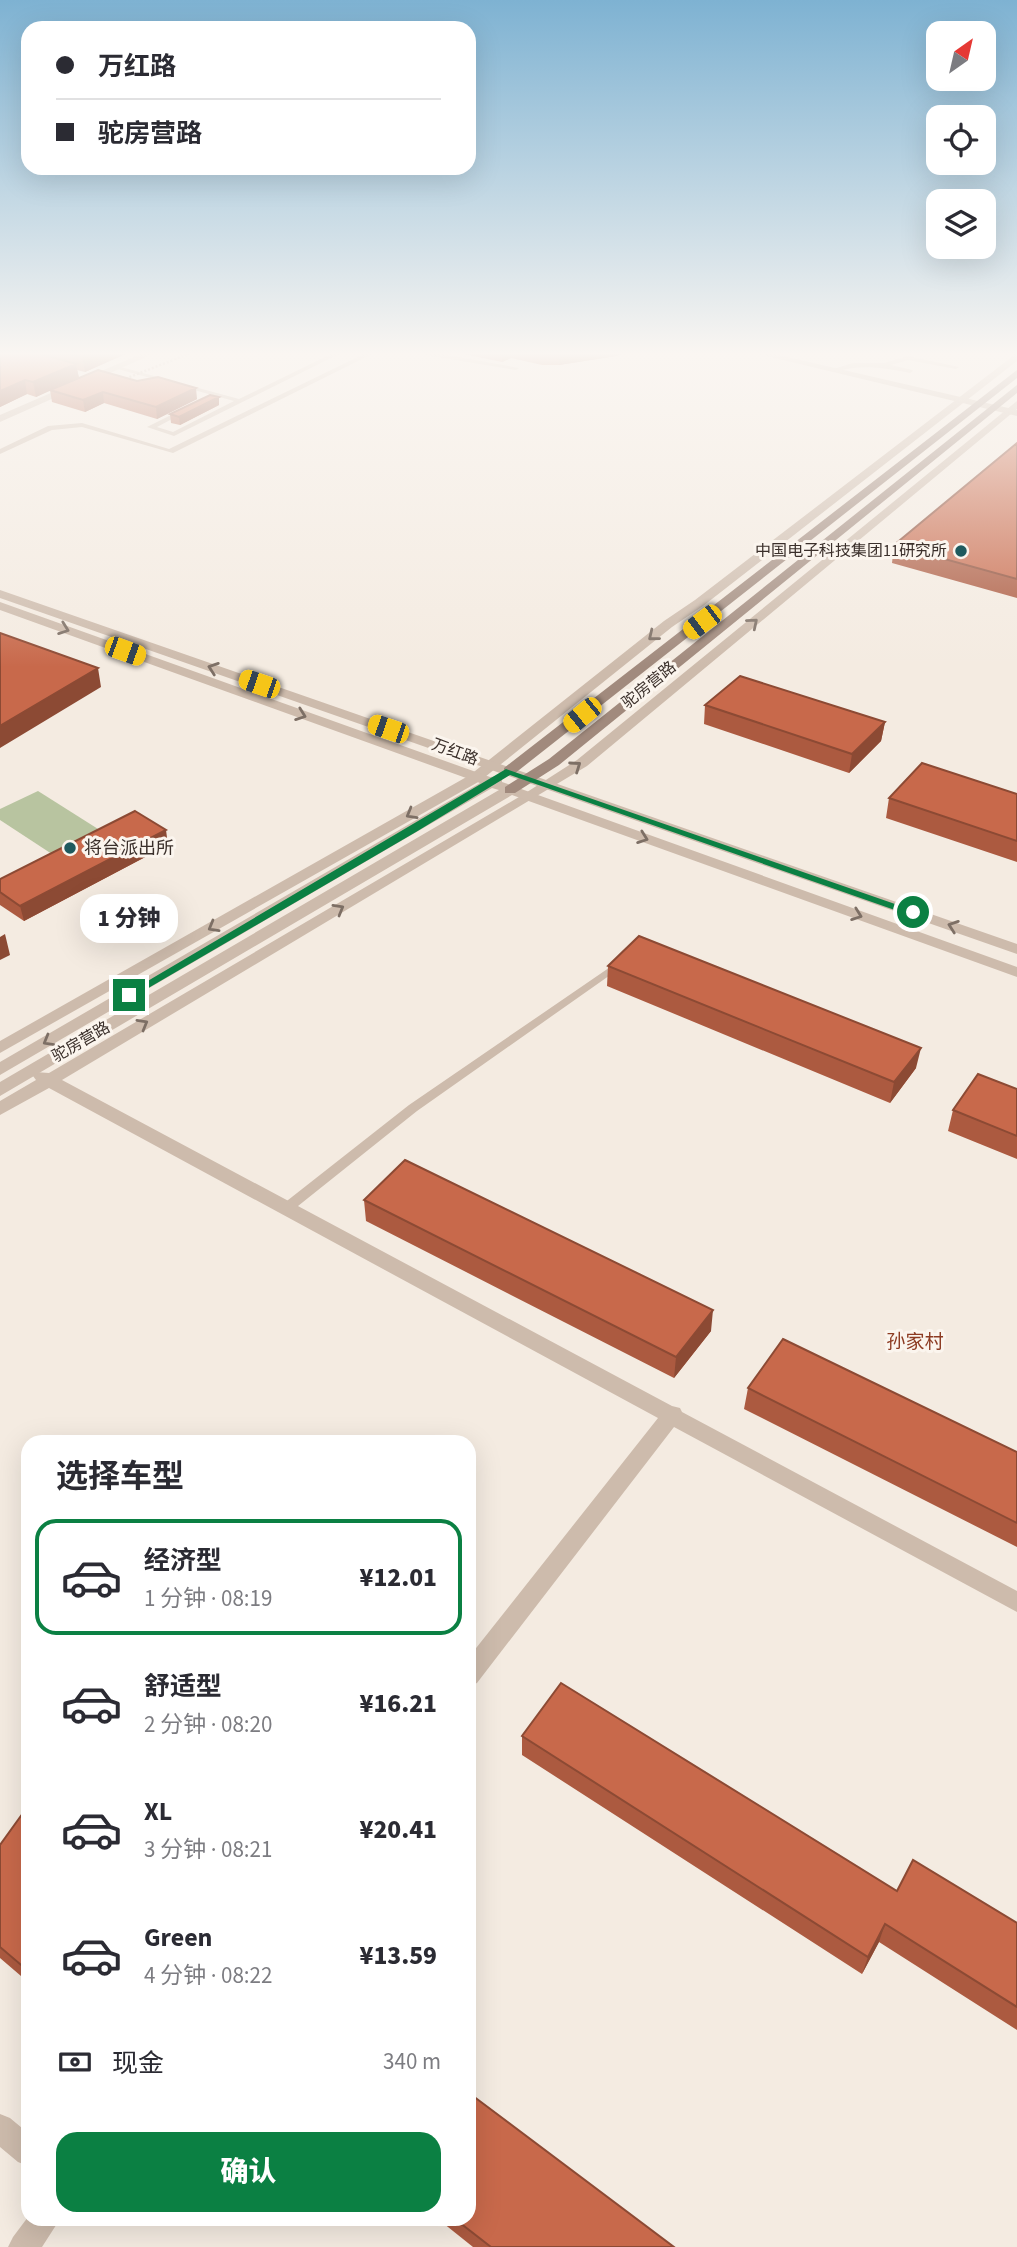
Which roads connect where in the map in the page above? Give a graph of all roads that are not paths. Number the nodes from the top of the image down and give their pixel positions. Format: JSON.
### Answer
{"nodes":[{"id":1,"x":886,"y":458,"type":"edge"},
{"id":2,"x":910,"y":458,"type":"edge"},
{"id":3,"x":930,"y":458,"type":"edge"},
{"id":4,"x":955,"y":458,"type":"edge"},
{"id":5,"x":0,"y":594,"type":"edge"},
{"id":6,"x":0,"y":606,"type":"edge"},
{"id":7,"x":491,"y":765,"type":"junction"},
{"id":8,"x":509,"y":771,"type":"junction"},
{"id":9,"x":528,"y":778,"type":"junction"},
{"id":10,"x":482,"y":780,"type":"junction"},
{"id":11,"x":548,"y":785,"type":"junction"},
{"id":12,"x":510,"y":790,"type":"junction"},
{"id":13,"x":529,"y":797,"type":"junction"},
{"id":14,"x":1017,"y":949,"type":"edge"},
{"id":15,"x":631,"y":955,"type":"edge"},
{"id":16,"x":1017,"y":972,"type":"edge"},
{"id":17,"x":0,"y":1048,"type":"edge"},
{"id":18,"x":0,"y":1069,"type":"edge"},
{"id":19,"x":40,"y":1076,"type":"junction"},
{"id":20,"x":0,"y":1090,"type":"edge"},
{"id":21,"x":0,"y":1109,"type":"edge"},
{"id":22,"x":288,"y":1207,"type":"junction"},
{"id":23,"x":673,"y":1414,"type":"junction"},
{"id":24,"x":1017,"y":1602,"type":"edge"},
{"id":25,"x":476,"y":1666,"type":"edge"},
{"id":26,"x":0,"y":2128,"type":"edge"},
{"id":27,"x":21,"y":2146,"type":"edge"},
{"id":28,"x":40,"y":2226,"type":"edge"},
{"id":29,"x":23,"y":2247,"type":"edge"}],
"edges":[{"from":1,"to":7,"type":"street","one_way":true},
{"from":2,"to":8,"type":"main road","name":"驼房营路"},
{"from":3,"to":9,"type":"main road","name":"驼房营路"},
{"from":11,"to":4,"type":"street","one_way":true},
{"from":7,"to":5,"type":"street","name":"万红路","one_way":true},
{"from":6,"to":10,"type":"street","name":"万红路","one_way":true},
{"from":7,"to":8,"type":"street","name":"万红路"},
{"from":7,"to":10,"type":"street"},
{"from":8,"to":9,"type":"street","name":"万红路"},
{"from":8,"to":10,"type":"street","name":"驼房营路"},
{"from":9,"to":11,"type":"street","name":"万红路"},
{"from":9,"to":12,"type":"main road","name":"驼房营路"},
{"from":10,"to":12,"type":"street","name":"万红路"},
{"from":10,"to":17,"type":"street","one_way":true},
{"from":10,"to":18,"type":"street","name":"驼房营路","one_way":true},
{"from":11,"to":13,"type":"street"},
{"from":14,"to":11,"type":"street","name":"万红路","one_way":true},
{"from":12,"to":13,"type":"street","name":"万红路"},
{"from":12,"to":19,"type":"street","name":"驼房营路"},
{"from":13,"to":16,"type":"street","name":"万红路","one_way":true},
{"from":19,"to":13,"type":"street","one_way":true},
{"from":15,"to":22,"type":"lane"},
{"from":19,"to":20,"type":"street","name":"驼房营路"},
{"from":19,"to":21,"type":"street"},
{"from":19,"to":22,"type":"street"},
{"from":22,"to":23,"type":"street"},
{"from":23,"to":24,"type":"street"},
{"from":23,"to":25,"type":"street"},
{"from":26,"to":27,"type":"street"},
{"from":28,"to":29,"type":"street"}]}
